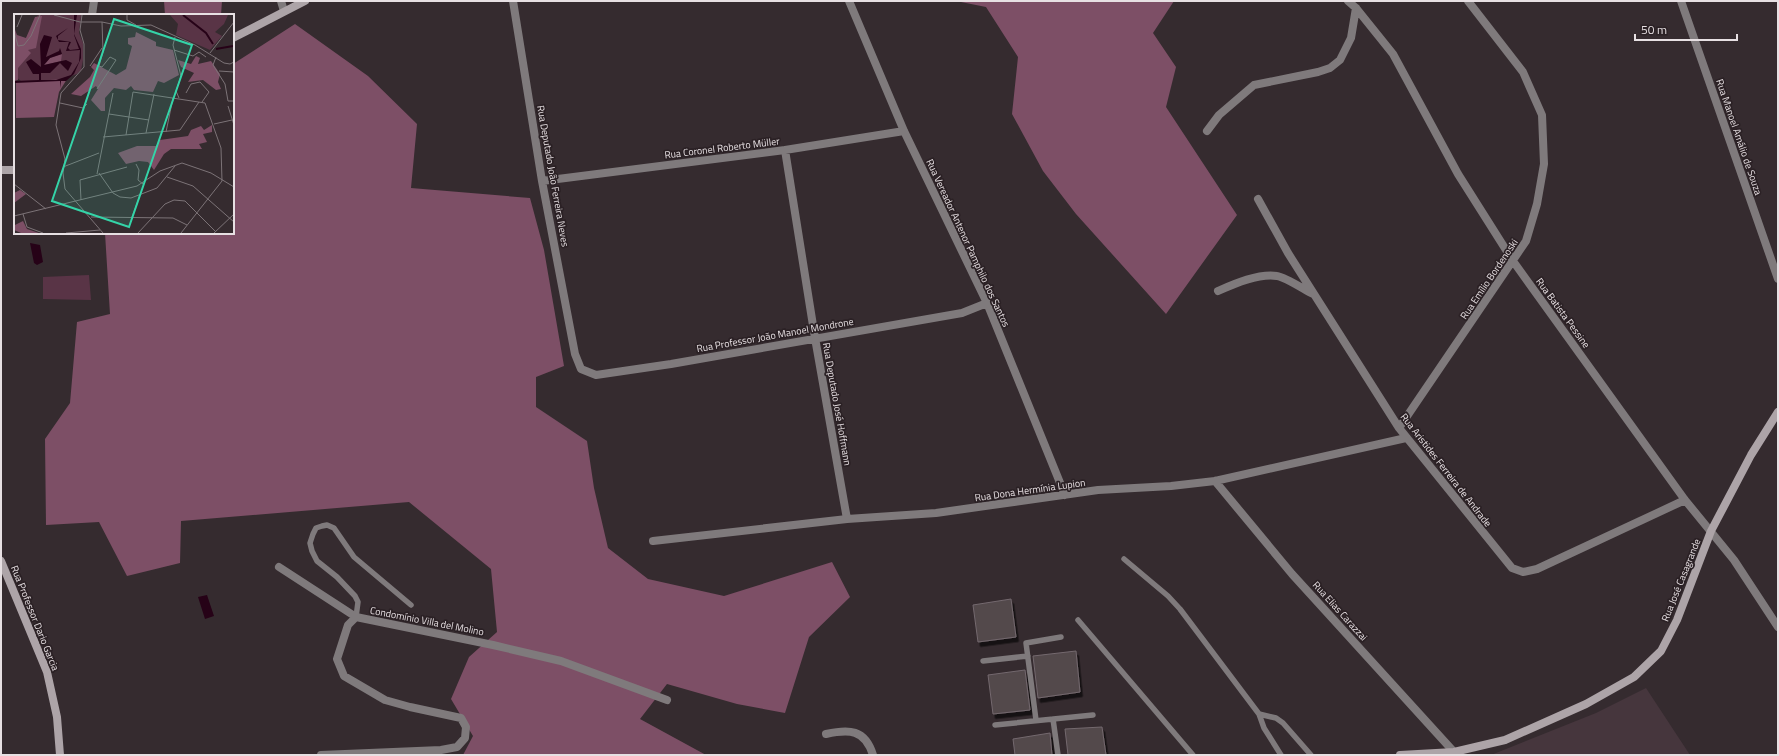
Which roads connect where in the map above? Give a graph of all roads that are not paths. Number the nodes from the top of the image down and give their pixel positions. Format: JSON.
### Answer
{"nodes":[{"id":1,"x":94,"y":1,"type":"edge"},
{"id":2,"x":281,"y":1,"type":"edge"},
{"id":3,"x":305,"y":1,"type":"edge"},
{"id":4,"x":513,"y":1,"type":"edge"},
{"id":5,"x":518,"y":1,"type":"edge"},
{"id":6,"x":849,"y":1,"type":"edge"},
{"id":7,"x":1348,"y":1,"type":"edge"},
{"id":8,"x":1468,"y":1,"type":"edge"},
{"id":9,"x":1678,"y":1,"type":"edge"},
{"id":10,"x":1681,"y":1,"type":"edge"},
{"id":11,"x":1356,"y":8,"type":"junction"},
{"id":12,"x":284,"y":11,"type":"junction"},
{"id":13,"x":92,"y":14,"type":"edge"},
{"id":14,"x":234,"y":37,"type":"edge"},
{"id":15,"x":904,"y":130,"type":"junction"},
{"id":16,"x":1207,"y":131,"type":"dead end"},
{"id":17,"x":785,"y":150,"type":"junction"},
{"id":18,"x":1,"y":170,"type":"edge"},
{"id":19,"x":14,"y":170,"type":"edge"},
{"id":20,"x":542,"y":181,"type":"junction"},
{"id":21,"x":1258,"y":199,"type":"dead end"},
{"id":22,"x":1513,"y":261,"type":"junction"},
{"id":23,"x":1778,"y":279,"type":"edge"},
{"id":24,"x":1218,"y":291,"type":"dead end"},
{"id":25,"x":1314,"y":295,"type":"junction"},
{"id":26,"x":987,"y":303,"type":"junction"},
{"id":27,"x":815,"y":338,"type":"junction"},
{"id":28,"x":575,"y":354,"type":"joint"},
{"id":29,"x":1778,"y":412,"type":"edge"},
{"id":30,"x":1399,"y":428,"type":"junction"},
{"id":31,"x":1406,"y":438,"type":"junction"},
{"id":32,"x":1215,"y":481,"type":"junction"},
{"id":33,"x":1065,"y":495,"type":"junction"},
{"id":34,"x":1685,"y":500,"type":"junction"},
{"id":35,"x":847,"y":519,"type":"junction"},
{"id":36,"x":1711,"y":531,"type":"junction"},
{"id":37,"x":653,"y":541,"type":"dead end"},
{"id":38,"x":1124,"y":559,"type":"dead end"},
{"id":39,"x":1,"y":561,"type":"edge"},
{"id":40,"x":279,"y":567,"type":"dead end"},
{"id":41,"x":411,"y":605,"type":"dead end"},
{"id":42,"x":356,"y":617,"type":"junction"},
{"id":43,"x":1078,"y":620,"type":"dead end"},
{"id":44,"x":1778,"y":627,"type":"edge"},
{"id":45,"x":1061,"y":637,"type":"dead end"},
{"id":46,"x":1028,"y":656,"type":"junction"},
{"id":47,"x":983,"y":661,"type":"dead end"},
{"id":48,"x":667,"y":700,"type":"dead end"},
{"id":49,"x":1259,"y":714,"type":"junction"},
{"id":50,"x":1093,"y":715,"type":"dead end"},
{"id":51,"x":1053,"y":719,"type":"junction"},
{"id":52,"x":1036,"y":720,"type":"junction"},
{"id":53,"x":995,"y":725,"type":"dead end"},
{"id":54,"x":826,"y":734,"type":"dead end"},
{"id":55,"x":1454,"y":752,"type":"junction"},
{"id":56,"x":60,"y":755,"type":"edge"},
{"id":57,"x":321,"y":755,"type":"edge"},
{"id":58,"x":873,"y":755,"type":"edge"},
{"id":59,"x":1058,"y":755,"type":"edge"},
{"id":60,"x":1192,"y":755,"type":"edge"},
{"id":61,"x":1281,"y":755,"type":"edge"},
{"id":62,"x":1311,"y":755,"type":"edge"},
{"id":63,"x":1400,"y":755,"type":"edge"}],
"edges":[{"from":1,"to":13,"type":"street"},
{"from":2,"to":12,"type":"street"},
{"from":3,"to":12,"type":"street"},
{"from":4,"to":5,"type":"street"},
{"from":4,"to":20,"type":"street","name":"Rua Deputado João Ferreira Neves"},
{"from":6,"to":15,"type":"street","name":"Rua Vereador Antenor Pamphilo dos Santos"},
{"from":7,"to":11,"type":"street","name":"Rua Batista Pessine"},
{"from":8,"to":22,"type":"street","name":"Rua Emílio Bordenoski"},
{"from":9,"to":10,"type":"street"},
{"from":10,"to":23,"type":"street","name":"Rua Manoel Amálio de Souza"},
{"from":11,"to":16,"type":"street"},
{"from":11,"to":22,"type":"street","name":"Rua Batista Pessine"},
{"from":12,"to":14,"type":"street"},
{"from":15,"to":17,"type":"street","name":"Rua Coronel Roberto Müller"},
{"from":15,"to":26,"type":"street","name":"Rua Vereador Antenor Pamphilo dos Santos"},
{"from":17,"to":20,"type":"street","name":"Rua Coronel Roberto Müller"},
{"from":17,"to":27,"type":"street","name":"Rua Deputado José Hoffmann"},
{"from":18,"to":19,"type":"street"},
{"from":20,"to":28,"type":"street","name":"Rua Deputado João Ferreira Neves"},
{"from":21,"to":25,"type":"street","name":"Rua Aristides Ferreira de Andrade"},
{"from":22,"to":30,"type":"street","name":"Rua Emílio Bordenoski"},
{"from":22,"to":34,"type":"street","name":"Rua Batista Pessine"},
{"from":24,"to":25,"type":"street"},
{"from":25,"to":30,"type":"street","name":"Rua Aristides Ferreira de Andrade"},
{"from":26,"to":27,"type":"street","name":"Rua Professor João Manoel Mondrone"},
{"from":26,"to":33,"type":"street","name":"Rua Vereador Antenor Pamphilo dos Santos"},
{"from":27,"to":28,"type":"street","name":"Rua Professor João Manoel Mondrone"},
{"from":27,"to":35,"type":"street","name":"Rua Deputado José Hoffmann"},
{"from":29,"to":36,"type":"street","name":"Rua José Casagrande"},
{"from":30,"to":31,"type":"street","name":"Rua Aristides Ferreira de Andrade"},
{"from":31,"to":32,"type":"street","name":"Rua Dona Hermínia Lupion"},
{"from":31,"to":34,"type":"street","name":"Rua Aristides Ferreira de Andrade"},
{"from":32,"to":33,"type":"street","name":"Rua Dona Hermínia Lupion"},
{"from":32,"to":55,"type":"street","name":"Rua Elias Carazzai"},
{"from":33,"to":35,"type":"street","name":"Rua Dona Hermínia Lupion"},
{"from":34,"to":36,"type":"street","name":"Rua Batista Pessine"},
{"from":35,"to":37,"type":"street","name":"Rua Dona Hermínia Lupion"},
{"from":36,"to":44,"type":"street","name":"Rua Batista Pessine"},
{"from":36,"to":55,"type":"street","name":"Rua José Casagrande"},
{"from":38,"to":49,"type":"lane"},
{"from":39,"to":56,"type":"street","name":"Rua Professor Dario Garcia"},
{"from":40,"to":42,"type":"street","name":"Condomínio Villa del Molino"},
{"from":41,"to":42,"type":"lane"},
{"from":42,"to":48,"type":"street","name":"Condomínio Villa del Molino"},
{"from":42,"to":57,"type":"street","name":"Condomínio Villa del Molino"},
{"from":43,"to":60,"type":"lane"},
{"from":45,"to":46,"type":"lane"},
{"from":46,"to":47,"type":"lane"},
{"from":46,"to":52,"type":"lane"},
{"from":49,"to":61,"type":"lane"},
{"from":49,"to":62,"type":"lane"},
{"from":50,"to":51,"type":"lane"},
{"from":51,"to":52,"type":"lane"},
{"from":51,"to":59,"type":"lane"},
{"from":52,"to":53,"type":"lane"},
{"from":54,"to":58,"type":"street"},
{"from":55,"to":63,"type":"street","name":"Rua José Casagrande"}]}
